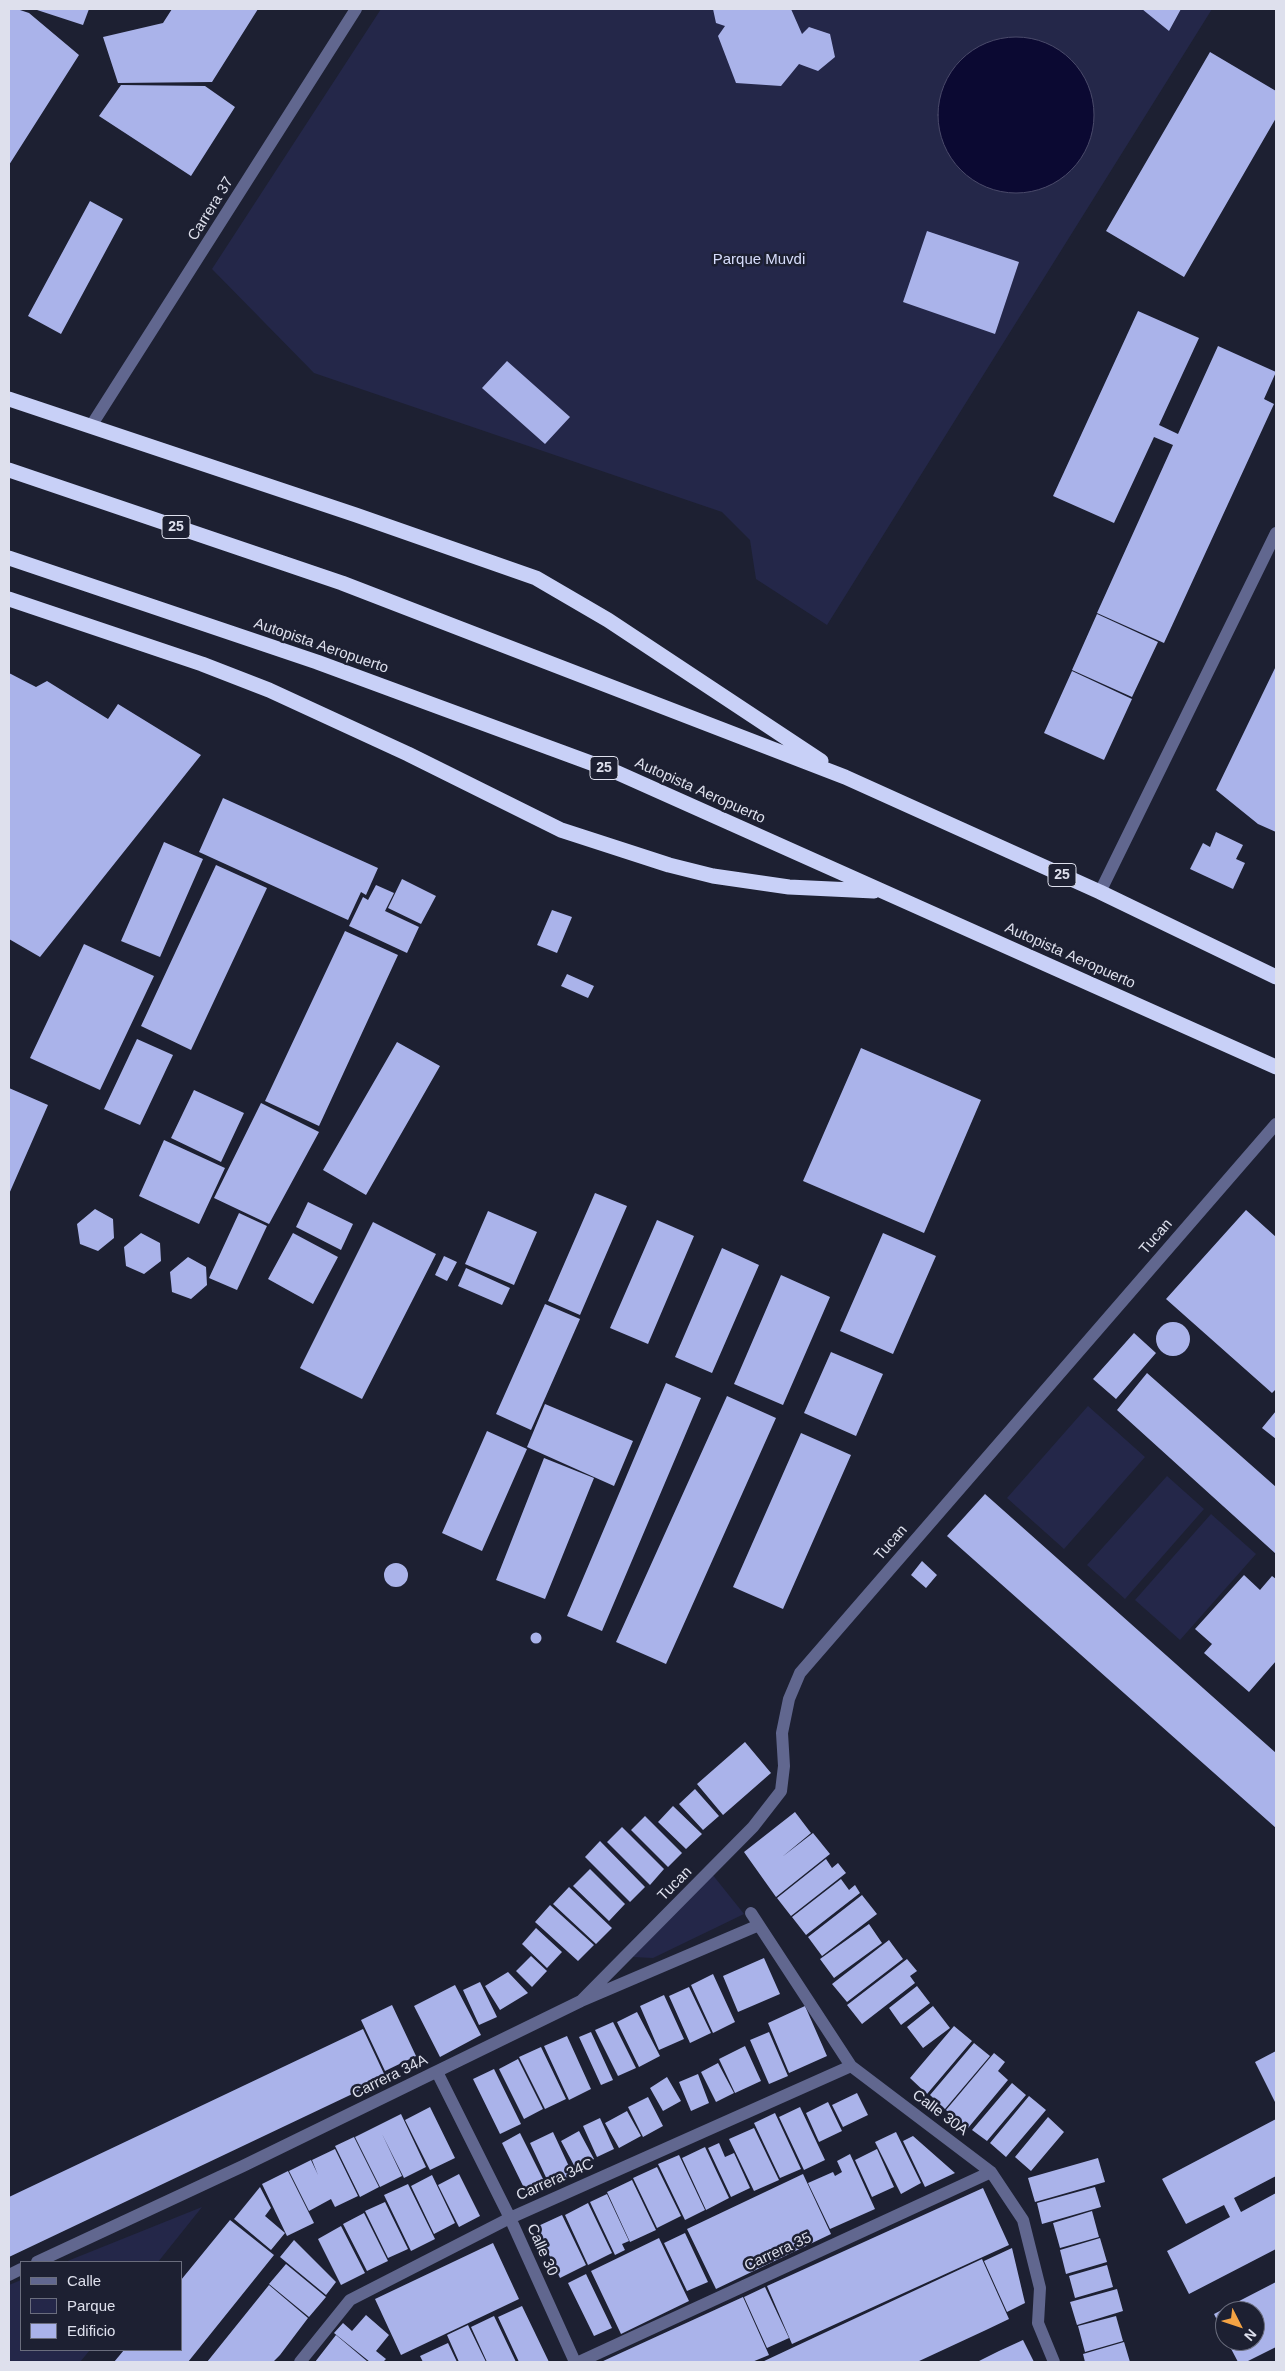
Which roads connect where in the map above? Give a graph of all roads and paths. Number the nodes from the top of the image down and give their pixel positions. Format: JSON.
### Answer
{"nodes":[{"id":1,"x":356,"y":9,"type":"edge"},
{"id":2,"x":9,"y":399,"type":"edge"},
{"id":3,"x":91,"y":426,"type":"junction"},
{"id":4,"x":9,"y":470,"type":"edge"},
{"id":5,"x":1276,"y":533,"type":"edge"},
{"id":6,"x":9,"y":558,"type":"edge"},
{"id":7,"x":9,"y":599,"type":"edge"},
{"id":8,"x":845,"y":777,"type":"junction"},
{"id":9,"x":883,"y":892,"type":"junction"},
{"id":10,"x":1100,"y":892,"type":"junction"},
{"id":11,"x":1276,"y":977,"type":"edge"},
{"id":12,"x":1276,"y":1067,"type":"edge"},
{"id":13,"x":1276,"y":1124,"type":"edge"},
{"id":14,"x":751,"y":1913,"type":"dead end"},
{"id":15,"x":759,"y":1925,"type":"junction"},
{"id":16,"x":581,"y":2001,"type":"junction"},
{"id":17,"x":851,"y":2066,"type":"junction"},
{"id":18,"x":437,"y":2072,"type":"junction"},
{"id":19,"x":991,"y":2172,"type":"junction"},
{"id":20,"x":510,"y":2218,"type":"junction"},
{"id":21,"x":39,"y":2261,"type":"edge"},
{"id":22,"x":300,"y":2362,"type":"edge"},
{"id":23,"x":575,"y":2362,"type":"edge"},
{"id":24,"x":579,"y":2362,"type":"edge"},
{"id":25,"x":1054,"y":2362,"type":"edge"}],
"edges":[{"from":1,"to":3,"type":"street","name":"Carrera 37"},
{"from":2,"to":3,"type":"highway"},
{"from":3,"to":8,"type":"highway"},
{"from":4,"to":8,"type":"highway","number":"25"},
{"from":5,"to":10,"type":"street"},
{"from":6,"to":9,"type":"highway","name":"Autopista Aeropuerto","number":"25"},
{"from":7,"to":9,"type":"highway"},
{"from":8,"to":10,"type":"highway","number":"25"},
{"from":9,"to":12,"type":"highway","name":"Autopista Aeropuerto","number":"25"},
{"from":10,"to":11,"type":"highway","number":"25"},
{"from":13,"to":16,"type":"street","name":"Tucan"},
{"from":14,"to":15,"type":"street","name":"Calle 30A"},
{"from":15,"to":16,"type":"street","name":"Carrera 34A"},
{"from":15,"to":17,"type":"street","name":"Calle 30A"},
{"from":16,"to":18,"type":"street","name":"Carrera 34A"},
{"from":17,"to":19,"type":"street","name":"Calle 30A"},
{"from":17,"to":20,"type":"street","name":"Carrera 34C"},
{"from":18,"to":20,"type":"street","name":"Calle 30"},
{"from":18,"to":21,"type":"street","name":"Carrera 34A"},
{"from":19,"to":24,"type":"street","name":"Carrera 35"},
{"from":19,"to":25,"type":"street","name":"Calle 30A"},
{"from":20,"to":22,"type":"street","name":"Carrera 34C"},
{"from":20,"to":23,"type":"street","name":"Calle 30"}]}
